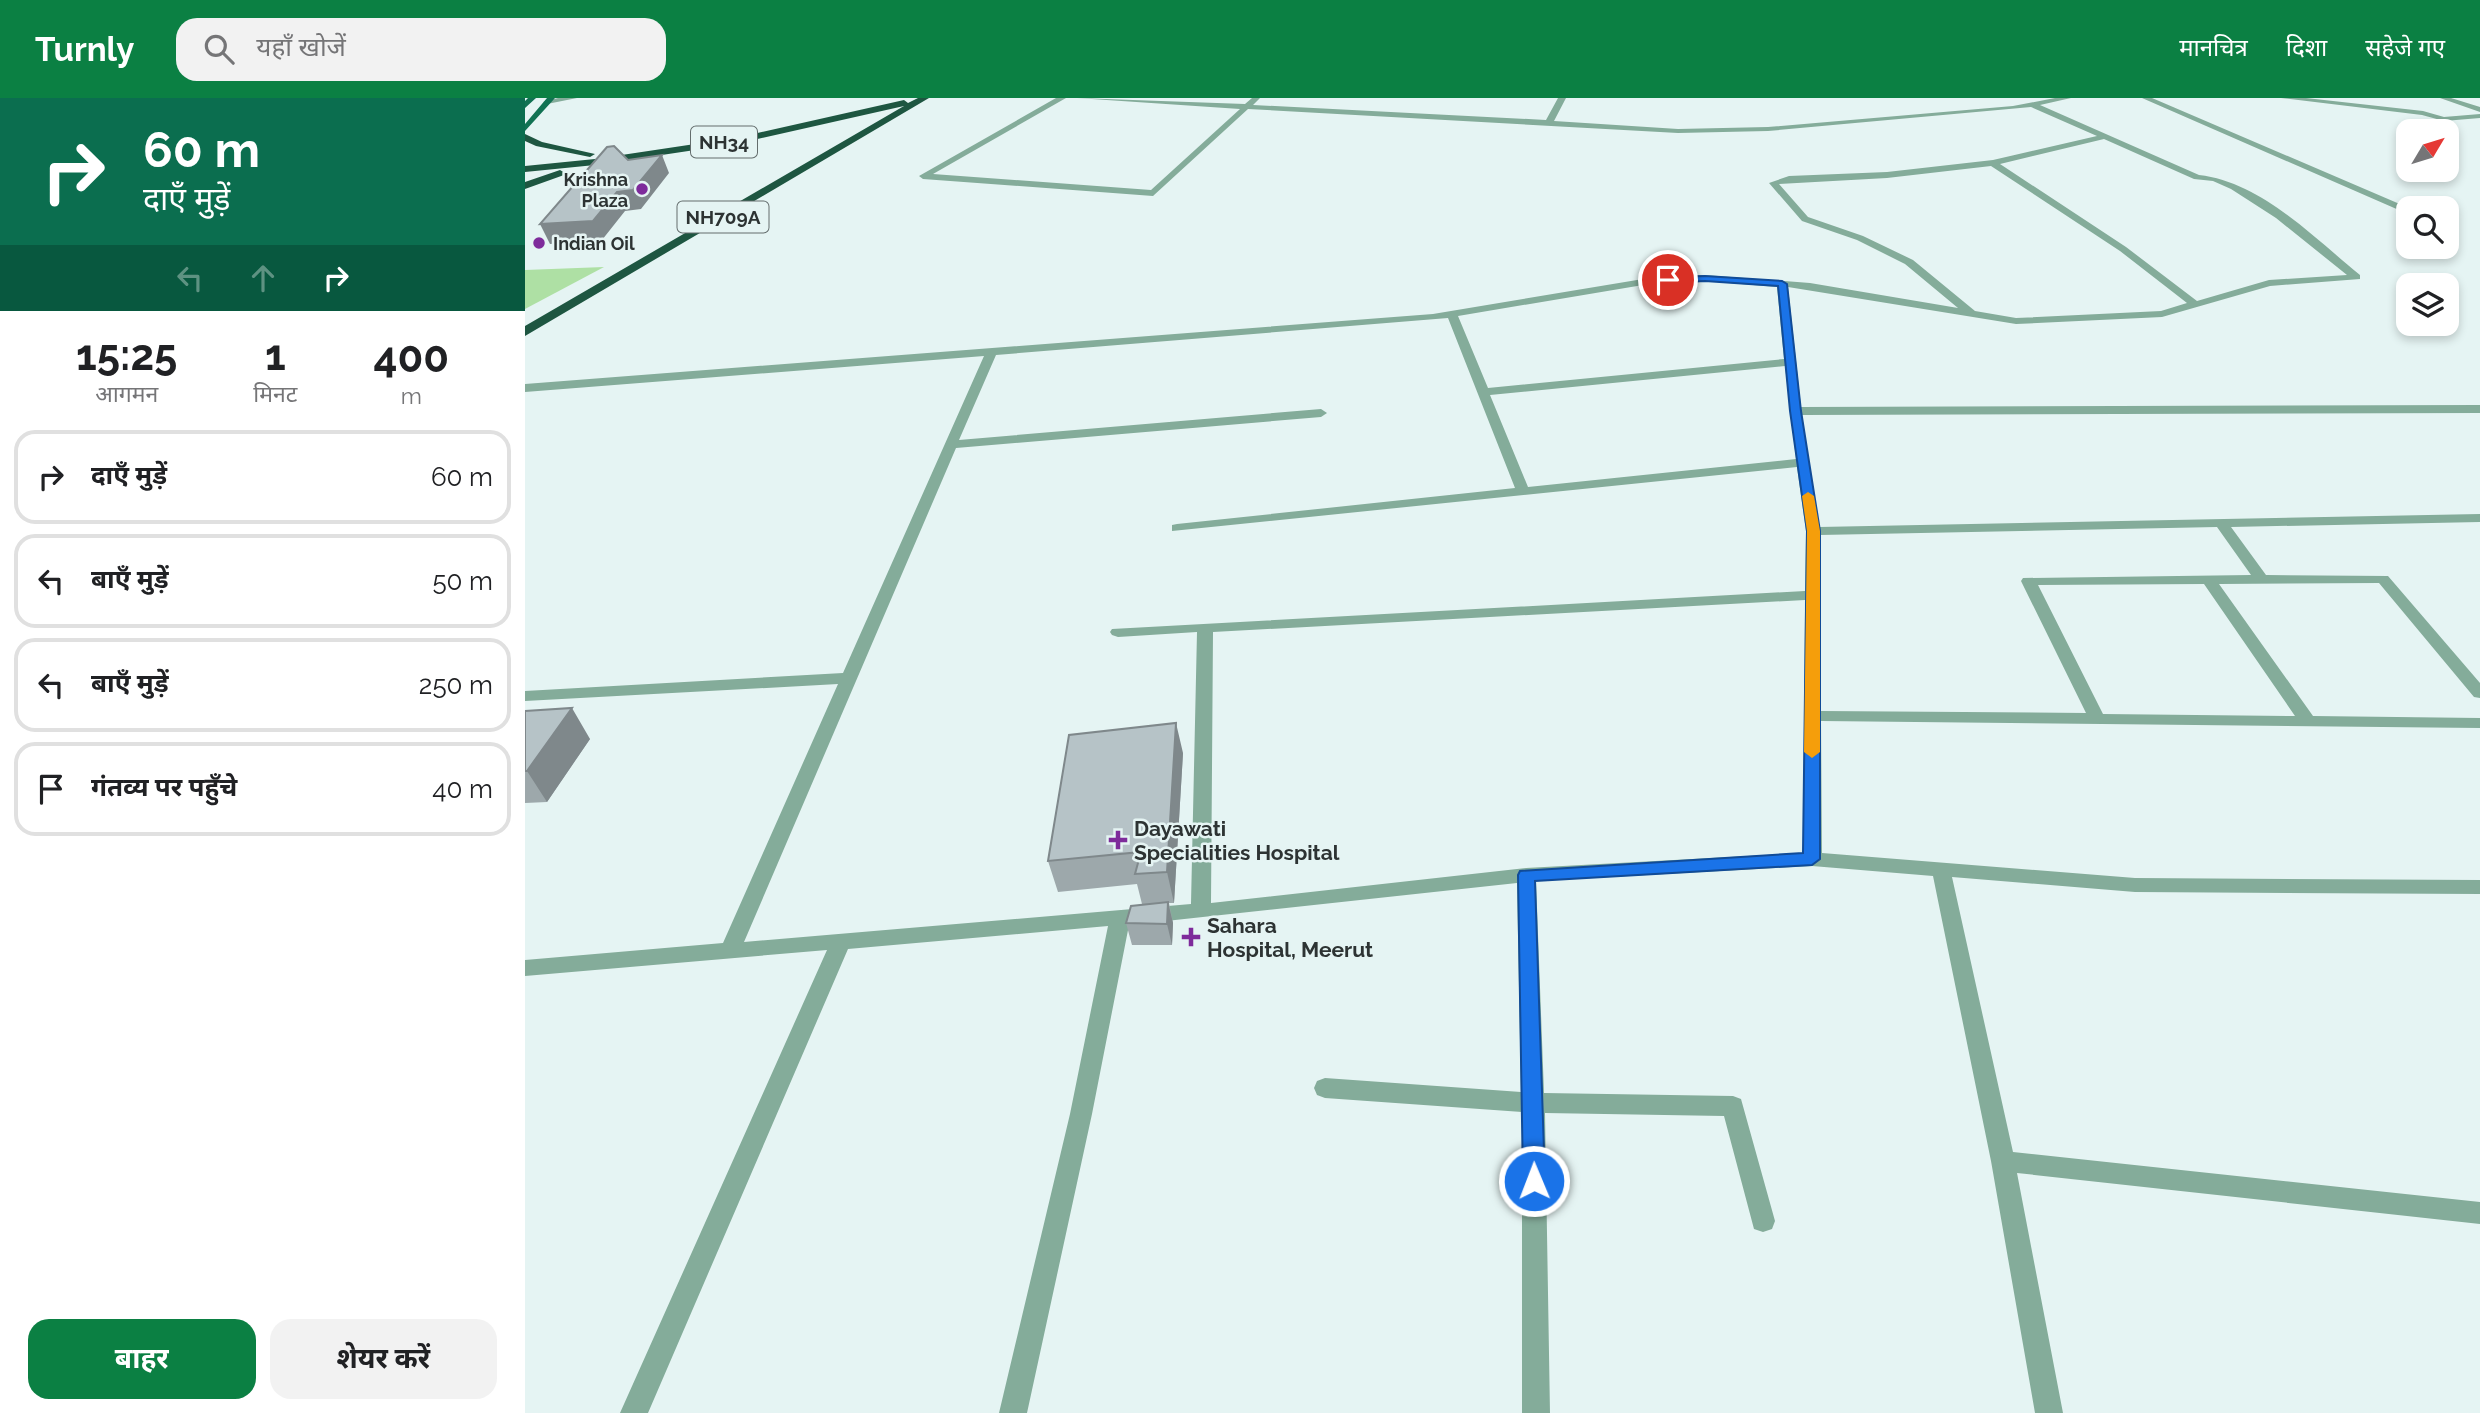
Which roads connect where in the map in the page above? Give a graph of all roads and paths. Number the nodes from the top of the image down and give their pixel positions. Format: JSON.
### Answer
{"nodes":[{"id":1,"x":532,"y":98,"type":"edge"},
{"id":2,"x":573,"y":98,"type":"edge"},
{"id":3,"x":1062,"y":98,"type":"edge"},
{"id":4,"x":1081,"y":98,"type":"edge"},
{"id":5,"x":1256,"y":98,"type":"edge"},
{"id":6,"x":1562,"y":98,"type":"edge"},
{"id":7,"x":2011,"y":98,"type":"edge"},
{"id":8,"x":2067,"y":98,"type":"edge"},
{"id":9,"x":2146,"y":98,"type":"edge"},
{"id":10,"x":2285,"y":98,"type":"edge"},
{"id":11,"x":2444,"y":98,"type":"edge"},
{"id":12,"x":922,"y":99,"type":"edge"},
{"id":13,"x":549,"y":100,"type":"edge"},
{"id":14,"x":905,"y":100,"type":"edge"},
{"id":15,"x":2033,"y":105,"type":"junction"},
{"id":16,"x":525,"y":106,"type":"edge"},
{"id":17,"x":1246,"y":107,"type":"junction"},
{"id":18,"x":2014,"y":108,"type":"junction"},
{"id":19,"x":2480,"y":110,"type":"edge"},
{"id":20,"x":2480,"y":116,"type":"edge"},
{"id":21,"x":1549,"y":123,"type":"junction"},
{"id":22,"x":525,"y":129,"type":"edge"},
{"id":23,"x":2107,"y":136,"type":"junction"},
{"id":24,"x":525,"y":137,"type":"edge"},
{"id":25,"x":596,"y":158,"type":"junction"},
{"id":26,"x":525,"y":163,"type":"edge"},
{"id":27,"x":1993,"y":163,"type":"junction"},
{"id":28,"x":525,"y":169,"type":"edge"},
{"id":29,"x":525,"y":186,"type":"edge"},
{"id":30,"x":2396,"y":206,"type":"edge"},
{"id":31,"x":692,"y":226,"type":"junction"},
{"id":32,"x":705,"y":227,"type":"junction"},
{"id":33,"x":1782,"y":284,"type":"junction"},
{"id":34,"x":2196,"y":304,"type":"junction"},
{"id":35,"x":1971,"y":313,"type":"junction"},
{"id":36,"x":1452,"y":314,"type":"junction"},
{"id":37,"x":525,"y":321,"type":"edge"},
{"id":38,"x":525,"y":332,"type":"edge"},
{"id":39,"x":992,"y":350,"type":"junction"},
{"id":40,"x":1790,"y":362,"type":"junction"},
{"id":41,"x":525,"y":388,"type":"edge"},
{"id":42,"x":1484,"y":392,"type":"junction"},
{"id":43,"x":2480,"y":409,"type":"edge"},
{"id":44,"x":1795,"y":411,"type":"junction"},
{"id":45,"x":1321,"y":413,"type":"dead end"},
{"id":46,"x":951,"y":445,"type":"junction"},
{"id":47,"x":1803,"y":462,"type":"junction"},
{"id":48,"x":1523,"y":492,"type":"junction"},
{"id":49,"x":2480,"y":518,"type":"edge"},
{"id":50,"x":2220,"y":522,"type":"junction"},
{"id":51,"x":1177,"y":528,"type":"dead end"},
{"id":52,"x":1813,"y":531,"type":"junction"},
{"id":53,"x":2208,"y":580,"type":"junction"},
{"id":54,"x":2262,"y":580,"type":"junction"},
{"id":55,"x":1813,"y":595,"type":"junction"},
{"id":56,"x":1205,"y":627,"type":"junction"},
{"id":57,"x":1118,"y":632,"type":"dead end"},
{"id":58,"x":849,"y":678,"type":"junction"},
{"id":59,"x":2480,"y":693,"type":"edge"},
{"id":60,"x":525,"y":696,"type":"edge"},
{"id":61,"x":1813,"y":716,"type":"junction"},
{"id":62,"x":2096,"y":718,"type":"junction"},
{"id":63,"x":2307,"y":720,"type":"junction"},
{"id":64,"x":2480,"y":723,"type":"edge"},
{"id":65,"x":1812,"y":859,"type":"junction"},
{"id":66,"x":1941,"y":870,"type":"junction"},
{"id":67,"x":1526,"y":875,"type":"junction"},
{"id":68,"x":2480,"y":887,"type":"edge"},
{"id":69,"x":1201,"y":911,"type":"junction"},
{"id":70,"x":1120,"y":918,"type":"junction"},
{"id":71,"x":841,"y":941,"type":"junction"},
{"id":72,"x":730,"y":951,"type":"junction"},
{"id":73,"x":525,"y":968,"type":"edge"},
{"id":74,"x":1325,"y":1088,"type":"dead end"},
{"id":75,"x":1533,"y":1103,"type":"junction"},
{"id":76,"x":2003,"y":1161,"type":"junction"},
{"id":77,"x":2480,"y":1213,"type":"edge"},
{"id":78,"x":1763,"y":1221,"type":"dead end"},
{"id":79,"x":633,"y":1413,"type":"edge"},
{"id":80,"x":1013,"y":1413,"type":"edge"},
{"id":81,"x":1536,"y":1413,"type":"edge"},
{"id":82,"x":2049,"y":1413,"type":"edge"}],
"edges":[{"from":1,"to":16,"type":"main road"},
{"from":2,"to":13,"type":"street"},
{"from":3,"to":17,"type":"street"},
{"from":4,"to":17,"type":"street"},
{"from":5,"to":17,"type":"street"},
{"from":6,"to":21,"type":"street"},
{"from":7,"to":18,"type":"street"},
{"from":8,"to":15,"type":"street"},
{"from":9,"to":30,"type":"street"},
{"from":10,"to":20,"type":"street"},
{"from":11,"to":19,"type":"street"},
{"from":12,"to":14,"type":"highway","number":"NH34"},
{"from":12,"to":32,"type":"highway","number":"NH709A"},
{"from":13,"to":22,"type":"main road"},
{"from":14,"to":25,"type":"highway","number":"NH34"},
{"from":14,"to":31,"type":"highway","number":"NH709A"},
{"from":15,"to":18,"type":"street"},
{"from":15,"to":23,"type":"street"},
{"from":17,"to":21,"type":"street"},
{"from":18,"to":21,"type":"street"},
{"from":23,"to":27,"type":"street"},
{"from":23,"to":34,"type":"street"},
{"from":24,"to":25,"type":"highway"},
{"from":25,"to":26,"type":"highway","number":"NH34"},
{"from":25,"to":28,"type":"highway","number":"NH34"},
{"from":25,"to":29,"type":"highway"},
{"from":27,"to":34,"type":"street"},
{"from":27,"to":35,"type":"street"},
{"from":31,"to":32,"type":"highway"},
{"from":31,"to":37,"type":"highway","number":"NH709A"},
{"from":32,"to":38,"type":"highway","number":"NH709A"},
{"from":33,"to":35,"type":"street"},
{"from":33,"to":36,"type":"street"},
{"from":33,"to":40,"type":"street"},
{"from":34,"to":35,"type":"street"},
{"from":36,"to":39,"type":"street"},
{"from":36,"to":42,"type":"street"},
{"from":39,"to":41,"type":"street"},
{"from":39,"to":46,"type":"street"},
{"from":40,"to":42,"type":"street"},
{"from":40,"to":44,"type":"street"},
{"from":42,"to":48,"type":"street"},
{"from":43,"to":44,"type":"street"},
{"from":44,"to":47,"type":"street"},
{"from":45,"to":46,"type":"street"},
{"from":46,"to":58,"type":"street"},
{"from":47,"to":48,"type":"street"},
{"from":47,"to":52,"type":"street"},
{"from":48,"to":51,"type":"street"},
{"from":49,"to":50,"type":"street"},
{"from":50,"to":52,"type":"street"},
{"from":50,"to":54,"type":"street"},
{"from":52,"to":55,"type":"street"},
{"from":53,"to":54,"type":"street"},
{"from":53,"to":62,"type":"street"},
{"from":53,"to":63,"type":"street"},
{"from":54,"to":59,"type":"street"},
{"from":55,"to":56,"type":"street"},
{"from":55,"to":61,"type":"street"},
{"from":56,"to":57,"type":"street"},
{"from":56,"to":69,"type":"street"},
{"from":58,"to":60,"type":"street"},
{"from":58,"to":72,"type":"street"},
{"from":61,"to":62,"type":"street"},
{"from":61,"to":65,"type":"street"},
{"from":62,"to":63,"type":"street"},
{"from":63,"to":64,"type":"street"},
{"from":65,"to":66,"type":"street"},
{"from":65,"to":67,"type":"street"},
{"from":66,"to":68,"type":"street"},
{"from":66,"to":76,"type":"street"},
{"from":67,"to":69,"type":"street"},
{"from":67,"to":75,"type":"street"},
{"from":69,"to":70,"type":"street"},
{"from":70,"to":71,"type":"street"},
{"from":70,"to":80,"type":"street"},
{"from":71,"to":72,"type":"street"},
{"from":71,"to":79,"type":"street"},
{"from":72,"to":73,"type":"street"},
{"from":74,"to":75,"type":"street"},
{"from":75,"to":78,"type":"street"},
{"from":75,"to":81,"type":"street"},
{"from":76,"to":77,"type":"street"},
{"from":76,"to":82,"type":"street"}]}
